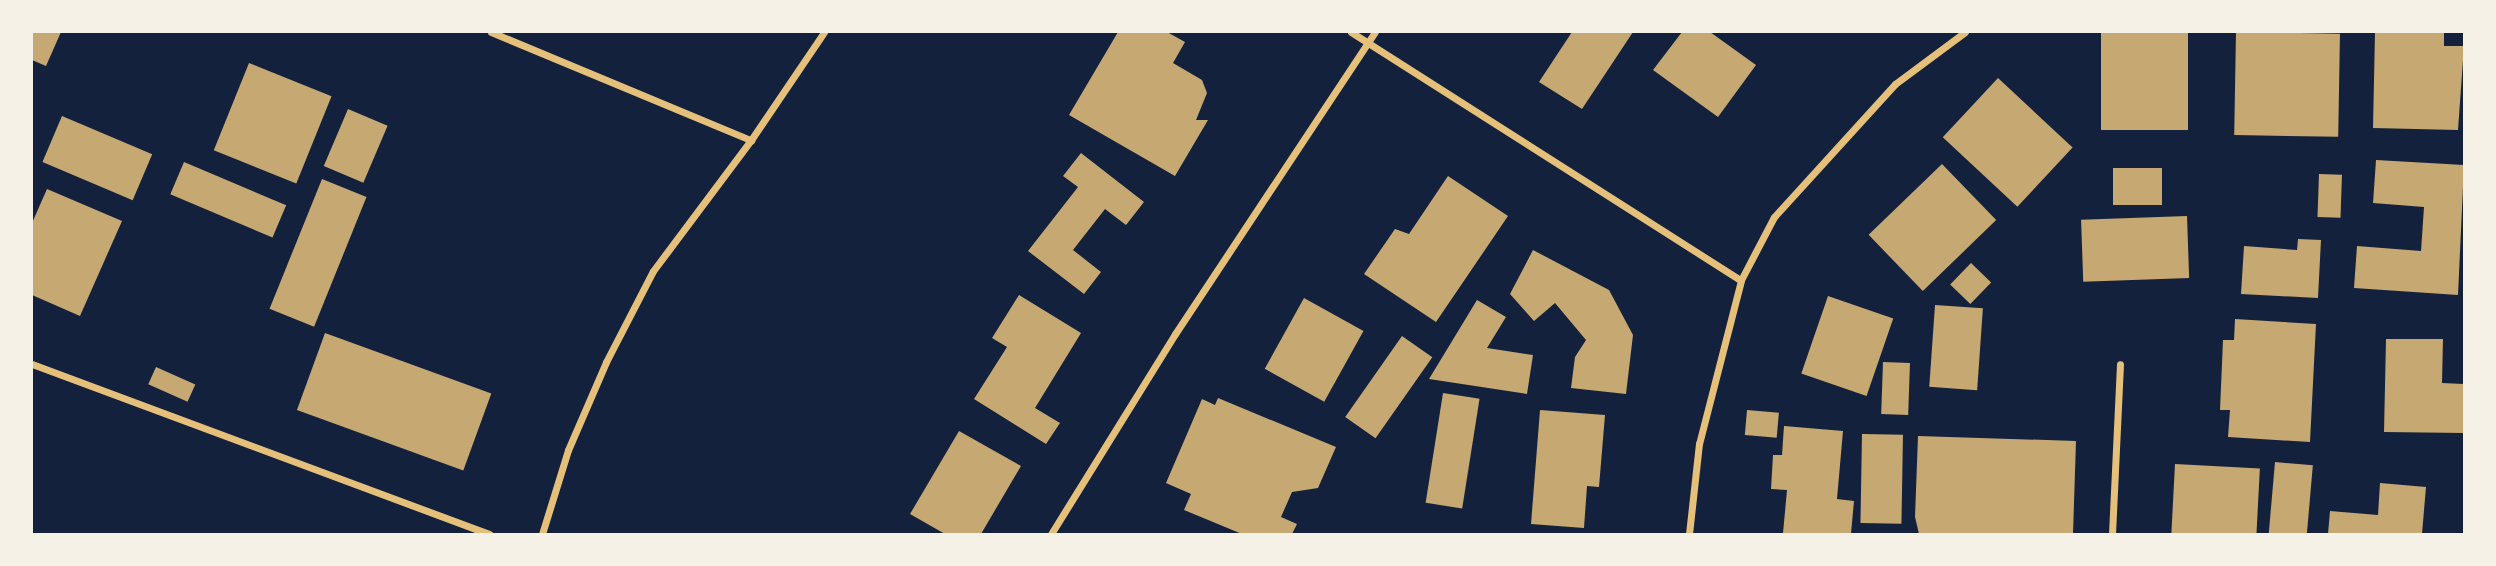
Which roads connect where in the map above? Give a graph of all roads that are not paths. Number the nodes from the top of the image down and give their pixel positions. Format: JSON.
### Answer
{"nodes":[{"id":1,"x":491,"y":32,"type":"edge"},
{"id":2,"x":824,"y":32,"type":"edge"},
{"id":3,"x":1351,"y":32,"type":"edge"},
{"id":4,"x":1375,"y":32,"type":"edge"},
{"id":5,"x":1965,"y":32,"type":"edge"},
{"id":6,"x":1368,"y":43,"type":"junction"},
{"id":7,"x":751,"y":140,"type":"junction"},
{"id":8,"x":1741,"y":280,"type":"junction"},
{"id":9,"x":32,"y":364,"type":"edge"},
{"id":10,"x":2120,"y":364,"type":"dead end"},
{"id":11,"x":489,"y":534,"type":"edge"},
{"id":12,"x":542,"y":534,"type":"edge"},
{"id":13,"x":1051,"y":534,"type":"edge"},
{"id":14,"x":1689,"y":534,"type":"edge"},
{"id":15,"x":2112,"y":534,"type":"edge"}],
"edges":[{"from":1,"to":7,"type":"street"},
{"from":2,"to":7,"type":"street"},
{"from":3,"to":6,"type":"street"},
{"from":4,"to":6,"type":"street"},
{"from":5,"to":8,"type":"street"},
{"from":6,"to":8,"type":"street"},
{"from":6,"to":13,"type":"street"},
{"from":7,"to":12,"type":"street"},
{"from":8,"to":14,"type":"street"},
{"from":9,"to":11,"type":"street"},
{"from":10,"to":15,"type":"street"}]}
